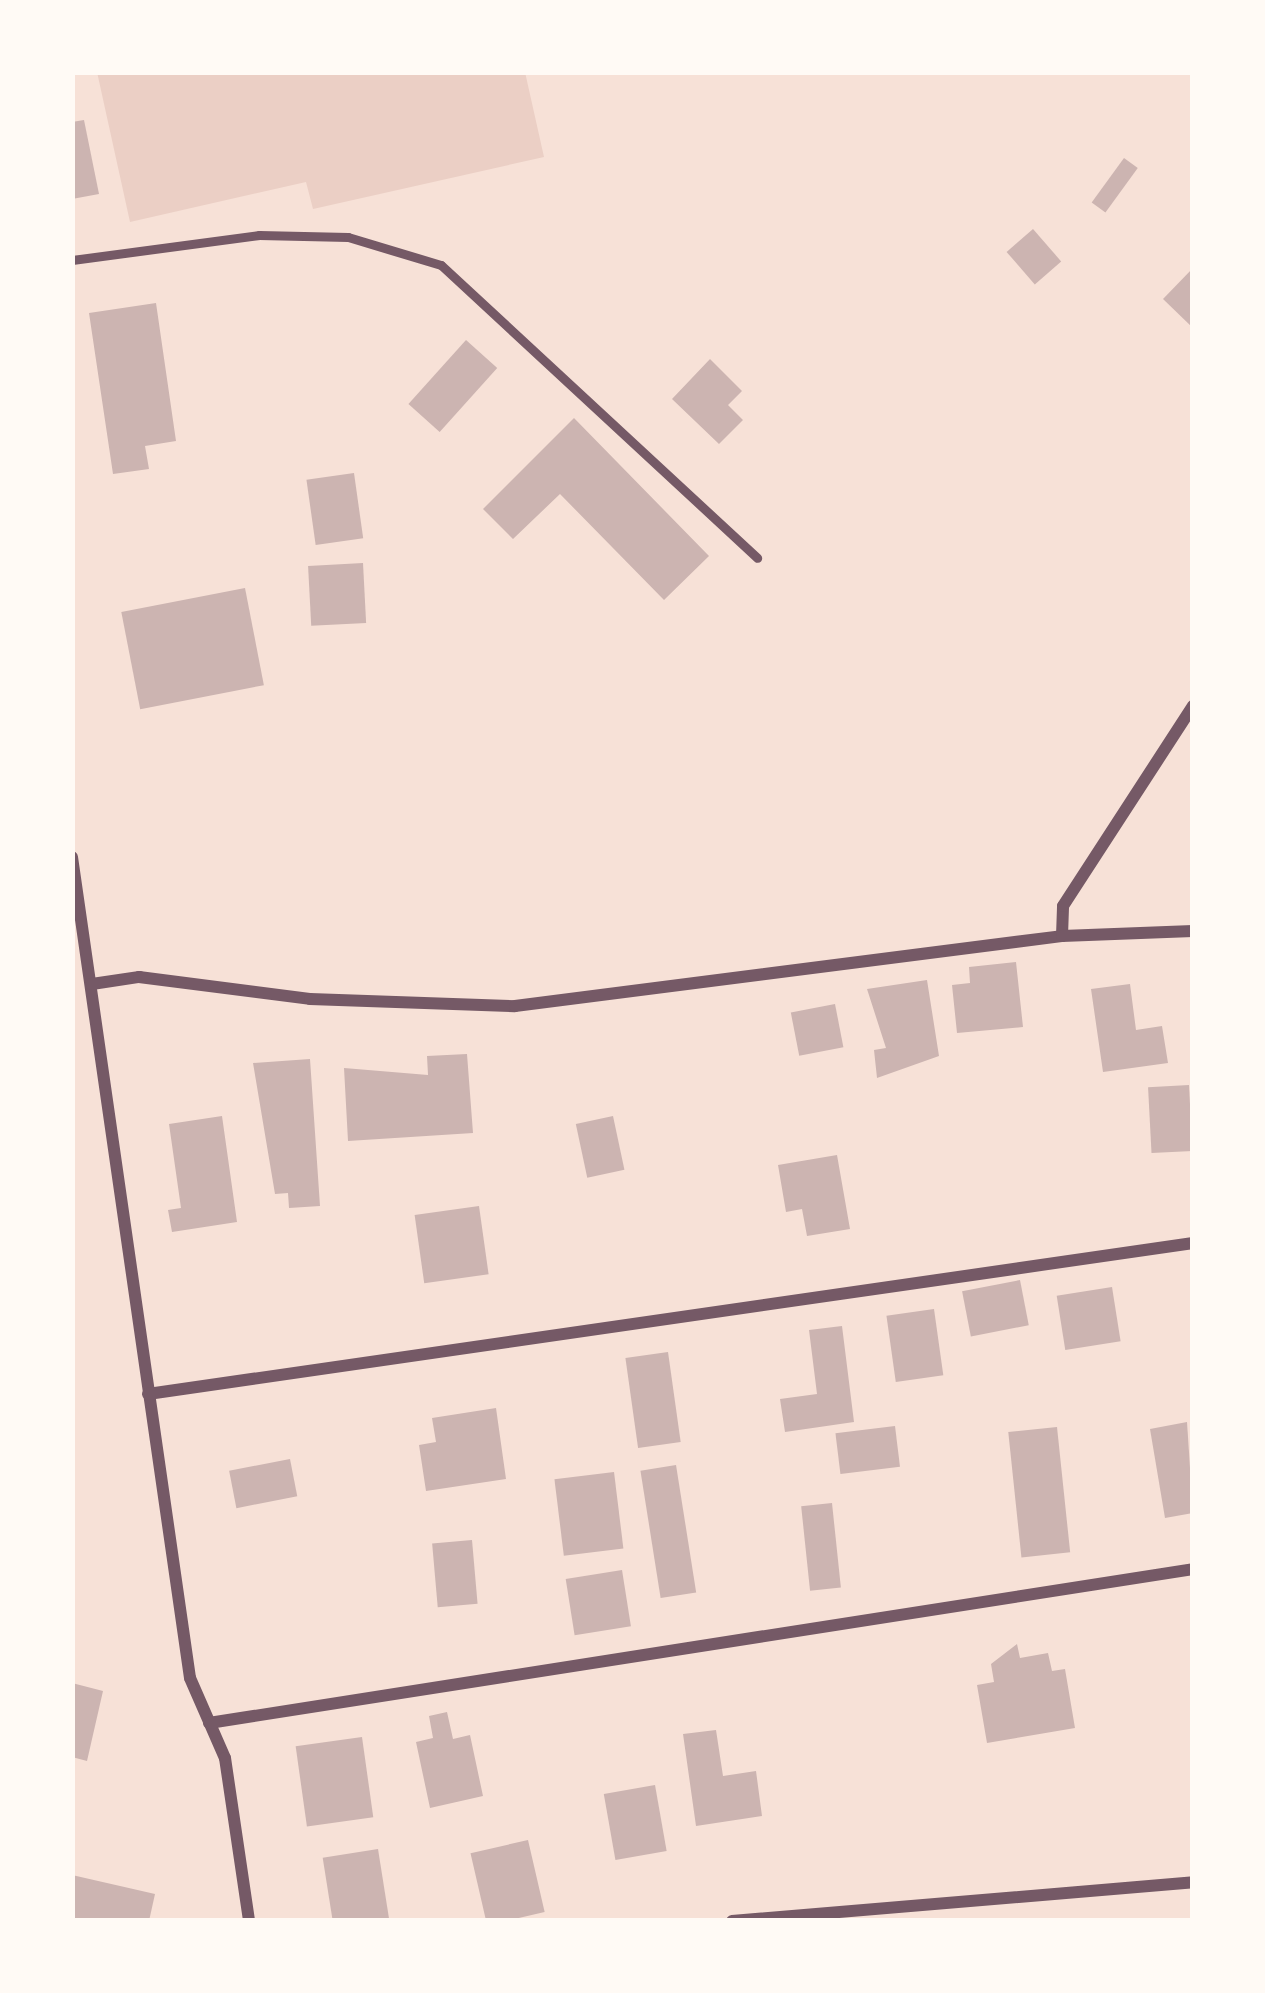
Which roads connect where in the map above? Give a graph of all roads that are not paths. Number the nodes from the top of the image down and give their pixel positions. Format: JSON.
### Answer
{"nodes":[{"id":1,"x":72,"y":260,"type":"edge"},
{"id":2,"x":757,"y":558,"type":"dead end"},
{"id":3,"x":1193,"y":706,"type":"edge"},
{"id":4,"x":72,"y":857,"type":"edge"},
{"id":5,"x":1193,"y":931,"type":"edge"},
{"id":6,"x":1062,"y":936,"type":"junction"},
{"id":7,"x":92,"y":984,"type":"junction"},
{"id":8,"x":1193,"y":1243,"type":"edge"},
{"id":9,"x":148,"y":1394,"type":"junction"},
{"id":10,"x":1193,"y":1569,"type":"edge"},
{"id":11,"x":209,"y":1723,"type":"junction"},
{"id":12,"x":1193,"y":1882,"type":"edge"},
{"id":13,"x":250,"y":1921,"type":"edge"},
{"id":14,"x":732,"y":1921,"type":"edge"}],
"edges":[{"from":1,"to":2,"type":"lane"},
{"from":3,"to":6,"type":"street"},
{"from":4,"to":7,"type":"street"},
{"from":5,"to":6,"type":"street"},
{"from":6,"to":7,"type":"street"},
{"from":7,"to":9,"type":"street"},
{"from":8,"to":9,"type":"street"},
{"from":9,"to":11,"type":"street"},
{"from":10,"to":11,"type":"street"},
{"from":11,"to":13,"type":"street"},
{"from":12,"to":14,"type":"street"}]}
